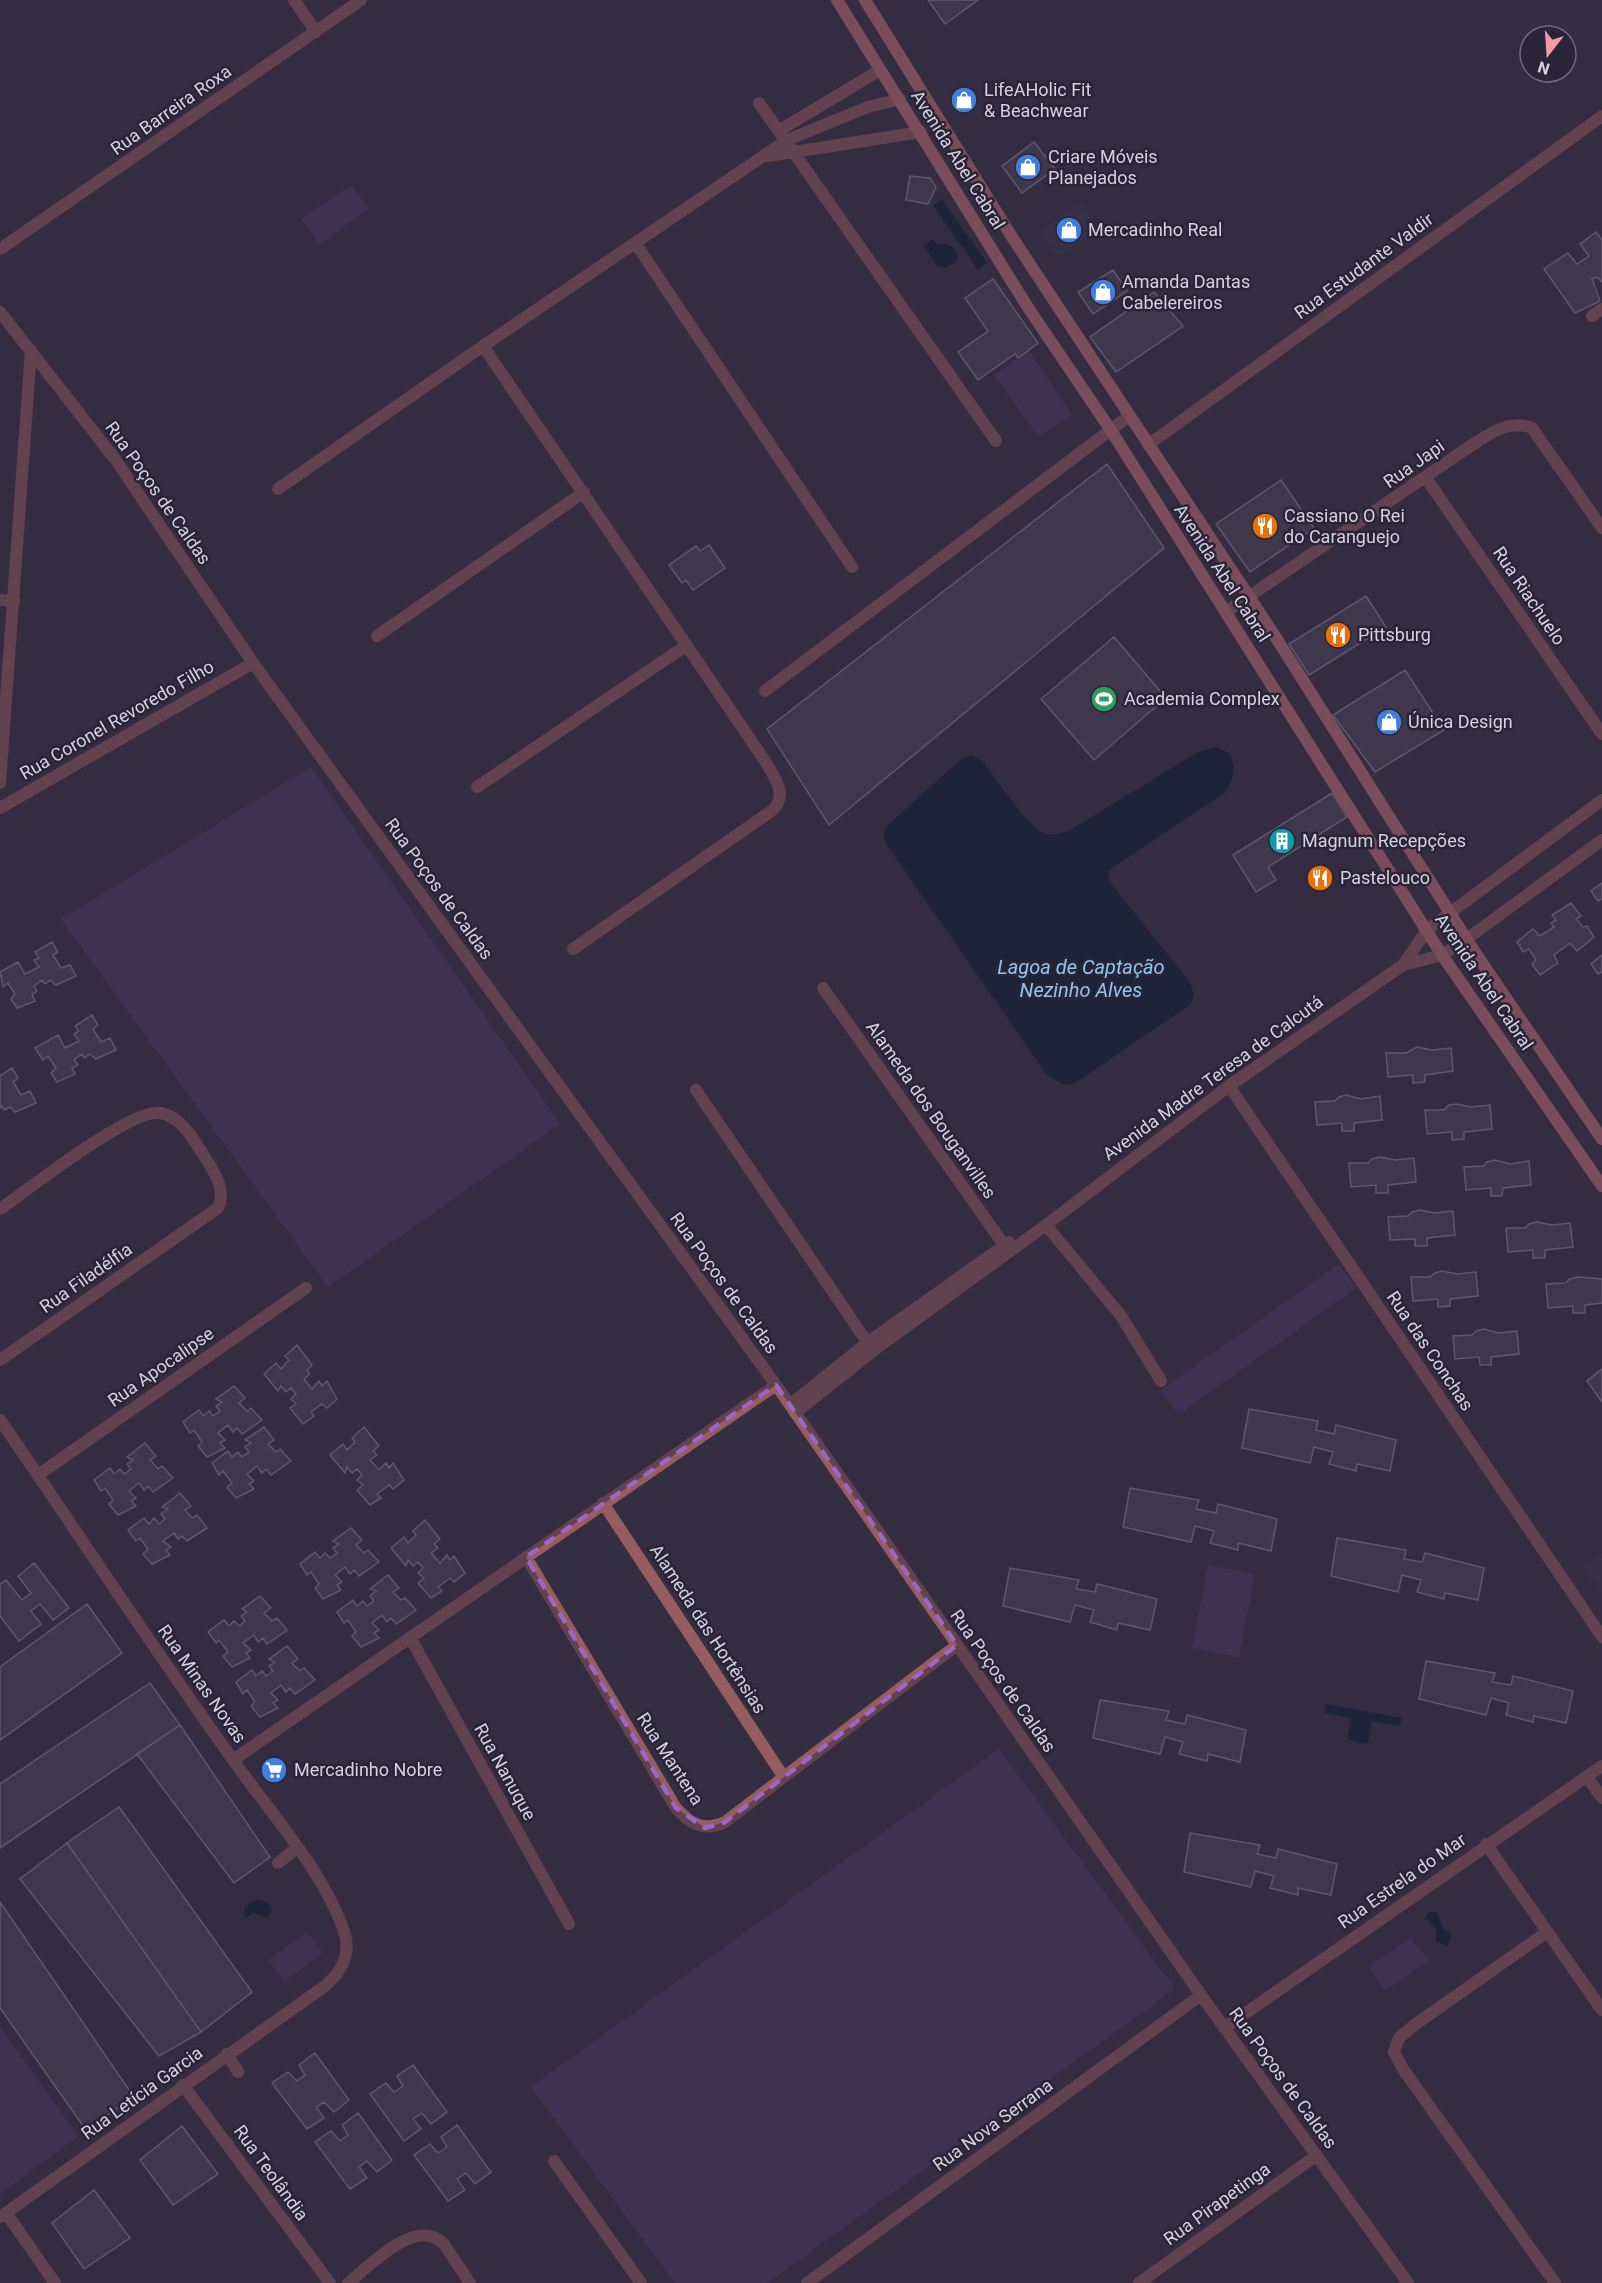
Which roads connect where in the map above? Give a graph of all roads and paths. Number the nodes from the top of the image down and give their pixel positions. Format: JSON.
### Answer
{"nodes":[{"id":1,"x":294,"y":0,"type":"edge"},
{"id":2,"x":361,"y":0,"type":"edge"},
{"id":3,"x":837,"y":0,"type":"edge"},
{"id":4,"x":865,"y":0,"type":"edge"},
{"id":5,"x":316,"y":32,"type":"junction"},
{"id":6,"x":880,"y":70,"type":"junction"},
{"id":7,"x":900,"y":99,"type":"junction"},
{"id":8,"x":759,"y":103,"type":"dead end"},
{"id":9,"x":1602,"y":116,"type":"edge"},
{"id":10,"x":921,"y":132,"type":"junction"},
{"id":11,"x":784,"y":135,"type":"junction"},
{"id":12,"x":794,"y":152,"type":"junction"},
{"id":13,"x":767,"y":156,"type":"junction"},
{"id":14,"x":636,"y":244,"type":"junction"},
{"id":15,"x":0,"y":249,"type":"edge"},
{"id":16,"x":0,"y":312,"type":"edge"},
{"id":17,"x":483,"y":346,"type":"junction"},
{"id":18,"x":31,"y":350,"type":"junction"},
{"id":19,"x":1129,"y":416,"type":"junction"},
{"id":20,"x":1110,"y":429,"type":"junction"},
{"id":21,"x":996,"y":441,"type":"dead end"},
{"id":22,"x":1148,"y":445,"type":"junction"},
{"id":23,"x":1426,"y":478,"type":"junction"},
{"id":24,"x":278,"y":489,"type":"dead end"},
{"id":25,"x":584,"y":492,"type":"junction"},
{"id":26,"x":1602,"y":528,"type":"edge"},
{"id":27,"x":852,"y":567,"type":"dead end"},
{"id":28,"x":1247,"y":596,"type":"junction"},
{"id":29,"x":0,"y":600,"type":"edge"},
{"id":30,"x":14,"y":601,"type":"junction"},
{"id":31,"x":1226,"y":612,"type":"junction"},
{"id":32,"x":377,"y":636,"type":"dead end"},
{"id":33,"x":687,"y":645,"type":"junction"},
{"id":34,"x":253,"y":663,"type":"junction"},
{"id":35,"x":765,"y":691,"type":"dead end"},
{"id":36,"x":1602,"y":735,"type":"edge"},
{"id":37,"x":0,"y":783,"type":"edge"},
{"id":38,"x":477,"y":787,"type":"dead end"},
{"id":39,"x":1602,"y":800,"type":"edge"},
{"id":40,"x":0,"y":808,"type":"edge"},
{"id":41,"x":1602,"y":840,"type":"edge"},
{"id":42,"x":1451,"y":913,"type":"junction"},
{"id":43,"x":1426,"y":930,"type":"junction"},
{"id":44,"x":1468,"y":938,"type":"junction"},
{"id":45,"x":573,"y":949,"type":"dead end"},
{"id":46,"x":1442,"y":955,"type":"junction"},
{"id":47,"x":1403,"y":965,"type":"junction"},
{"id":48,"x":823,"y":988,"type":"dead end"},
{"id":49,"x":1229,"y":1086,"type":"junction"},
{"id":50,"x":696,"y":1090,"type":"dead end"},
{"id":51,"x":1602,"y":1138,"type":"edge"},
{"id":52,"x":1602,"y":1186,"type":"edge"},
{"id":53,"x":0,"y":1209,"type":"edge"},
{"id":54,"x":1046,"y":1225,"type":"junction"},
{"id":55,"x":1006,"y":1248,"type":"junction"},
{"id":56,"x":306,"y":1288,"type":"dead end"},
{"id":57,"x":870,"y":1347,"type":"junction"},
{"id":58,"x":0,"y":1360,"type":"edge"},
{"id":59,"x":1161,"y":1381,"type":"dead end"},
{"id":60,"x":776,"y":1385,"type":"junction"},
{"id":61,"x":792,"y":1409,"type":"junction"},
{"id":62,"x":0,"y":1420,"type":"edge"},
{"id":63,"x":38,"y":1475,"type":"junction"},
{"id":64,"x":603,"y":1503,"type":"junction"},
{"id":65,"x":526,"y":1557,"type":"junction"},
{"id":66,"x":410,"y":1637,"type":"junction"},
{"id":67,"x":1602,"y":1637,"type":"edge"},
{"id":68,"x":957,"y":1645,"type":"junction"},
{"id":69,"x":233,"y":1760,"type":"junction"},
{"id":70,"x":1602,"y":1766,"type":"edge"},
{"id":71,"x":783,"y":1776,"type":"junction"},
{"id":72,"x":1587,"y":1777,"type":"junction"},
{"id":73,"x":1602,"y":1798,"type":"edge"},
{"id":74,"x":1486,"y":1844,"type":"junction"},
{"id":75,"x":297,"y":1848,"type":"junction"},
{"id":76,"x":278,"y":1863,"type":"dead end"},
{"id":77,"x":569,"y":1924,"type":"dead end"},
{"id":78,"x":1547,"y":1932,"type":"junction"},
{"id":79,"x":1201,"y":1995,"type":"junction"},
{"id":80,"x":307,"y":1999,"type":"joint"},
{"id":81,"x":1602,"y":2010,"type":"edge"},
{"id":82,"x":1224,"y":2028,"type":"junction"},
{"id":83,"x":227,"y":2054,"type":"junction"},
{"id":84,"x":238,"y":2072,"type":"dead end"},
{"id":85,"x":183,"y":2085,"type":"junction"},
{"id":86,"x":1317,"y":2155,"type":"junction"},
{"id":87,"x":554,"y":2161,"type":"dead end"},
{"id":88,"x":3,"y":2215,"type":"edge"},
{"id":89,"x":55,"y":2283,"type":"edge"},
{"id":90,"x":330,"y":2283,"type":"edge"},
{"id":91,"x":348,"y":2283,"type":"edge"},
{"id":92,"x":470,"y":2283,"type":"edge"},
{"id":93,"x":641,"y":2283,"type":"edge"},
{"id":94,"x":807,"y":2283,"type":"edge"},
{"id":95,"x":1139,"y":2283,"type":"edge"},
{"id":96,"x":1408,"y":2283,"type":"edge"},
{"id":97,"x":1555,"y":2283,"type":"edge"}],
"edges":[{"from":1,"to":5,"type":"street"},
{"from":2,"to":5,"type":"street","name":"Rua Barreira Roxa"},
{"from":3,"to":6,"type":"main road","name":"Avenida Abel Cabral"},
{"from":4,"to":19,"type":"main road","name":"Avenida Abel Cabral"},
{"from":5,"to":15,"type":"street","name":"Rua Barreira Roxa"},
{"from":6,"to":7,"type":"main road","name":"Avenida Abel Cabral"},
{"from":6,"to":11,"type":"street"},
{"from":7,"to":10,"type":"main road","name":"Avenida Abel Cabral"},
{"from":7,"to":11,"type":"street"},
{"from":8,"to":11,"type":"street"},
{"from":9,"to":22,"type":"street","name":"Rua Estudante Valdir"},
{"from":10,"to":12,"type":"street"},
{"from":10,"to":20,"type":"main road","name":"Avenida Abel Cabral"},
{"from":11,"to":12,"type":"street"},
{"from":11,"to":13,"type":"street"},
{"from":12,"to":13,"type":"street"},
{"from":12,"to":21,"type":"street"},
{"from":13,"to":14,"type":"street"},
{"from":14,"to":17,"type":"street"},
{"from":14,"to":27,"type":"street"},
{"from":16,"to":18,"type":"street","name":"Rua Poços de Caldas"},
{"from":17,"to":24,"type":"street"},
{"from":17,"to":25,"type":"street"},
{"from":18,"to":30,"type":"street"},
{"from":18,"to":34,"type":"street","name":"Rua Poços de Caldas"},
{"from":19,"to":20,"type":"street"},
{"from":19,"to":22,"type":"main road","name":"Avenida Abel Cabral"},
{"from":20,"to":31,"type":"main road","name":"Avenida Abel Cabral"},
{"from":20,"to":35,"type":"street"},
{"from":22,"to":28,"type":"main road","name":"Avenida Abel Cabral"},
{"from":23,"to":26,"type":"street","name":"Rua Japi"},
{"from":23,"to":28,"type":"street","name":"Rua Japi"},
{"from":23,"to":36,"type":"street","name":"Rua Riachuelo"},
{"from":25,"to":32,"type":"street"},
{"from":25,"to":33,"type":"street"},
{"from":28,"to":31,"type":"street","name":"Rua Japi"},
{"from":28,"to":42,"type":"main road","name":"Avenida Abel Cabral"},
{"from":29,"to":30,"type":"street"},
{"from":30,"to":37,"type":"street"},
{"from":31,"to":43,"type":"main road","name":"Avenida Abel Cabral"},
{"from":33,"to":38,"type":"street"},
{"from":33,"to":45,"type":"street"},
{"from":34,"to":40,"type":"street","name":"Rua Coronel Revoredo Filho"},
{"from":34,"to":60,"type":"street","name":"Rua Poços de Caldas"},
{"from":39,"to":42,"type":"street","name":"Avenida Madre Teresa de Calcutá"},
{"from":41,"to":44,"type":"street","name":"Avenida Madre Teresa de Calcutá"},
{"from":42,"to":43,"type":"street","name":"Avenida Madre Teresa de Calcutá"},
{"from":42,"to":44,"type":"main road","name":"Avenida Abel Cabral"},
{"from":43,"to":46,"type":"main road","name":"Avenida Abel Cabral"},
{"from":43,"to":47,"type":"street","name":"Avenida Madre Teresa de Calcutá"},
{"from":44,"to":46,"type":"street","name":"Avenida Madre Teresa de Calcutá"},
{"from":44,"to":51,"type":"main road","name":"Avenida Abel Cabral"},
{"from":46,"to":47,"type":"street","name":"Avenida Madre Teresa de Calcutá"},
{"from":46,"to":52,"type":"main road","name":"Avenida Abel Cabral"},
{"from":47,"to":49,"type":"street","name":"Avenida Madre Teresa de Calcutá"},
{"from":48,"to":55,"type":"street","name":"Alameda dos Bouganvilles"},
{"from":49,"to":54,"type":"street","name":"Avenida Madre Teresa de Calcutá"},
{"from":49,"to":67,"type":"street","name":"Rua das Conchas"},
{"from":50,"to":57,"type":"street"},
{"from":53,"to":58,"type":"street","name":"Rua Filadélfia"},
{"from":54,"to":55,"type":"street","name":"Avenida Madre Teresa de Calcutá"},
{"from":54,"to":59,"type":"street"},
{"from":55,"to":57,"type":"street","name":"Avenida Madre Teresa de Calcutá"},
{"from":56,"to":63,"type":"street","name":"Rua Apocalipse"},
{"from":57,"to":61,"type":"street","name":"Avenida Madre Teresa de Calcutá"},
{"from":60,"to":61,"type":"street","name":"Rua Poços de Caldas"},
{"from":60,"to":64,"type":"street"},
{"from":61,"to":68,"type":"street","name":"Rua Poços de Caldas"},
{"from":62,"to":63,"type":"street","name":"Rua Minas Novas"},
{"from":63,"to":69,"type":"street","name":"Rua Minas Novas"},
{"from":64,"to":65,"type":"street"},
{"from":64,"to":71,"type":"street","name":"Alameda das Hortênsias"},
{"from":65,"to":66,"type":"street"},
{"from":65,"to":71,"type":"street","name":"Rua Mantena"},
{"from":66,"to":69,"type":"street"},
{"from":66,"to":77,"type":"street","name":"Rua Nanuque"},
{"from":68,"to":71,"type":"street","name":"Rua Mantena"},
{"from":68,"to":79,"type":"street","name":"Rua Poços de Caldas"},
{"from":69,"to":75,"type":"street","name":"Rua Minas Novas"},
{"from":70,"to":72,"type":"street","name":"Rua Estrela do Mar"},
{"from":72,"to":73,"type":"street"},
{"from":72,"to":74,"type":"street","name":"Rua Estrela do Mar"},
{"from":74,"to":78,"type":"street"},
{"from":74,"to":82,"type":"street","name":"Rua Estrela do Mar"},
{"from":75,"to":76,"type":"street"},
{"from":75,"to":80,"type":"street","name":"Rua Minas Novas"},
{"from":78,"to":81,"type":"street"},
{"from":78,"to":97,"type":"street"},
{"from":79,"to":82,"type":"street","name":"Rua Poços de Caldas"},
{"from":79,"to":94,"type":"street","name":"Rua Nova Serrana"},
{"from":80,"to":83,"type":"street","name":"Rua Letícia Garcia"},
{"from":82,"to":86,"type":"street","name":"Rua Poços de Caldas"},
{"from":83,"to":84,"type":"street"},
{"from":83,"to":85,"type":"street","name":"Rua Letícia Garcia"},
{"from":85,"to":88,"type":"street","name":"Rua Letícia Garcia"},
{"from":85,"to":90,"type":"street","name":"Rua Teolândia"},
{"from":86,"to":95,"type":"street","name":"Rua Pirapetinga"},
{"from":86,"to":96,"type":"street","name":"Rua Poços de Caldas"},
{"from":87,"to":93,"type":"street"},
{"from":88,"to":89,"type":"street"},
{"from":91,"to":92,"type":"street"}]}
